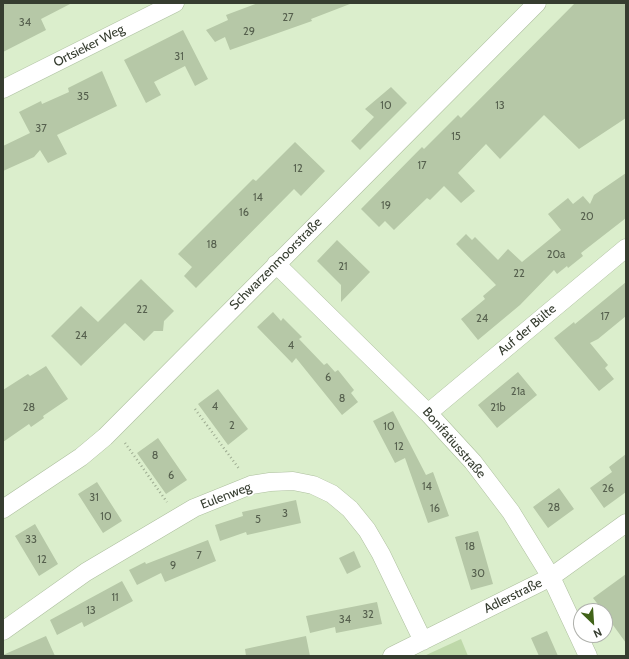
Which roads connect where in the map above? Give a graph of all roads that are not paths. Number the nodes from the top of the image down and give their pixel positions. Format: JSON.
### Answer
{"nodes":[{"id":1,"x":174,"y":3,"type":"edge"},
{"id":2,"x":537,"y":3,"type":"edge"},
{"id":3,"x":3,"y":90,"type":"edge"},
{"id":4,"x":626,"y":248,"type":"edge"},
{"id":5,"x":276,"y":264,"type":"junction"},
{"id":6,"x":428,"y":412,"type":"junction"},
{"id":7,"x":3,"y":509,"type":"edge"},
{"id":8,"x":626,"y":523,"type":"edge"},
{"id":9,"x":551,"y":577,"type":"junction"},
{"id":10,"x":3,"y":631,"type":"edge"},
{"id":11,"x":422,"y":641,"type":"junction"},
{"id":12,"x":392,"y":656,"type":"edge"},
{"id":13,"x":588,"y":656,"type":"edge"}],
"edges":[{"from":1,"to":3,"type":"street","name":"Ortsieker Weg"},
{"from":2,"to":5,"type":"street","name":"Schwarzenmoorstraße"},
{"from":4,"to":6,"type":"street","name":"Auf der Bülte"},
{"from":5,"to":6,"type":"street","name":"Bonifatiusstraße"},
{"from":5,"to":7,"type":"street","name":"Schwarzenmoorstraße"},
{"from":6,"to":9,"type":"street","name":"Bonifatiusstraße"},
{"from":8,"to":9,"type":"street","name":"Adlerstraße"},
{"from":9,"to":11,"type":"street","name":"Adlerstraße"},
{"from":9,"to":13,"type":"street","name":"Bonifatiusstraße"},
{"from":10,"to":11,"type":"street","name":"Eulenweg"},
{"from":11,"to":12,"type":"street","name":"Adlerstraße"}]}
